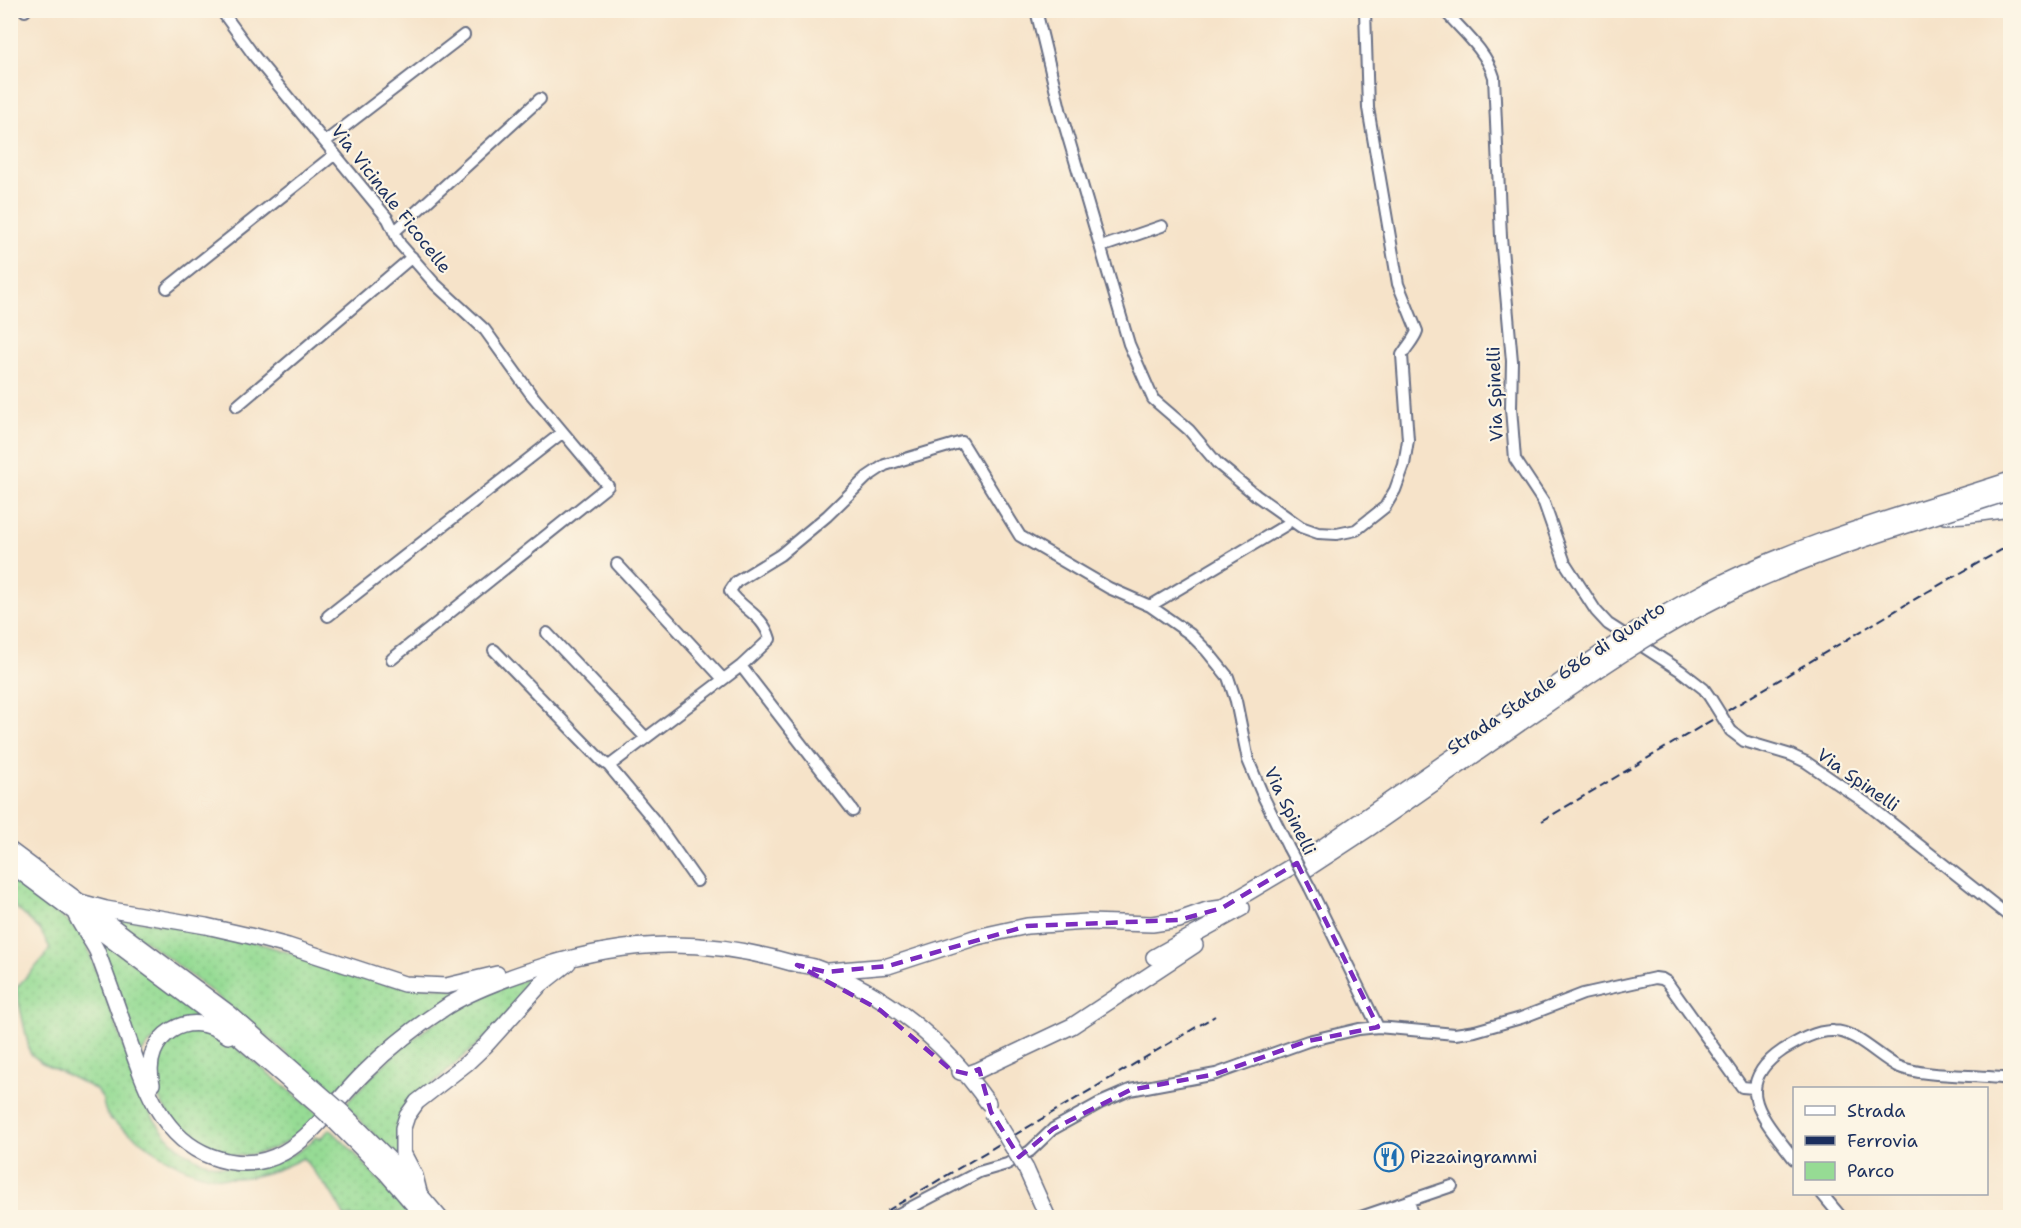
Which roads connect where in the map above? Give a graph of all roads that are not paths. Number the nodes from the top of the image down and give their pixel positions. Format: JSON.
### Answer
{"nodes":[{"id":1,"x":220,"y":10,"type":"edge"},
{"id":2,"x":1036,"y":10,"type":"edge"},
{"id":3,"x":1365,"y":10,"type":"edge"},
{"id":4,"x":1444,"y":10,"type":"edge"},
{"id":5,"x":464,"y":35,"type":"dead end"},
{"id":6,"x":540,"y":99,"type":"dead end"},
{"id":7,"x":326,"y":141,"type":"junction"},
{"id":8,"x":335,"y":154,"type":"junction"},
{"id":9,"x":1162,"y":226,"type":"dead end"},
{"id":10,"x":394,"y":232,"type":"junction"},
{"id":11,"x":1101,"y":248,"type":"junction"},
{"id":12,"x":412,"y":257,"type":"junction"},
{"id":13,"x":168,"y":288,"type":"dead end"},
{"id":14,"x":237,"y":406,"type":"dead end"},
{"id":15,"x":563,"y":432,"type":"junction"},
{"id":16,"x":2010,"y":480,"type":"edge"},
{"id":17,"x":2010,"y":492,"type":"edge"},
{"id":18,"x":2010,"y":509,"type":"edge"},
{"id":19,"x":1939,"y":516,"type":"junction"},
{"id":20,"x":1288,"y":523,"type":"junction"},
{"id":21,"x":616,"y":564,"type":"dead end"},
{"id":22,"x":1150,"y":606,"type":"junction"},
{"id":23,"x":328,"y":616,"type":"dead end"},
{"id":24,"x":547,"y":633,"type":"dead end"},
{"id":25,"x":494,"y":650,"type":"dead end"},
{"id":26,"x":392,"y":659,"type":"dead end"},
{"id":27,"x":741,"y":666,"type":"junction"},
{"id":28,"x":723,"y":679,"type":"junction"},
{"id":29,"x":1536,"y":706,"type":"junction"},
{"id":30,"x":646,"y":738,"type":"junction"},
{"id":31,"x":609,"y":766,"type":"junction"},
{"id":32,"x":853,"y":811,"type":"dead end"},
{"id":33,"x":10,"y":850,"type":"edge"},
{"id":34,"x":10,"y":864,"type":"edge"},
{"id":35,"x":697,"y":881,"type":"dead end"},
{"id":36,"x":77,"y":907,"type":"junction"},
{"id":37,"x":1225,"y":913,"type":"junction"},
{"id":38,"x":2010,"y":917,"type":"edge"},
{"id":39,"x":578,"y":956,"type":"junction"},
{"id":40,"x":1154,"y":957,"type":"dead end"},
{"id":41,"x":797,"y":965,"type":"junction"},
{"id":42,"x":888,"y":966,"type":"junction"},
{"id":43,"x":524,"y":972,"type":"junction"},
{"id":44,"x":826,"y":972,"type":"junction"},
{"id":45,"x":874,"y":995,"type":"junction"},
{"id":46,"x":880,"y":1010,"type":"junction"},
{"id":47,"x":906,"y":1023,"type":"junction"},
{"id":48,"x":1378,"y":1028,"type":"junction"},
{"id":49,"x":246,"y":1042,"type":"junction"},
{"id":50,"x":990,"y":1065,"type":"junction"},
{"id":51,"x":951,"y":1070,"type":"junction"},
{"id":52,"x":968,"y":1074,"type":"junction"},
{"id":53,"x":2010,"y":1079,"type":"edge"},
{"id":54,"x":1754,"y":1088,"type":"junction"},
{"id":55,"x":323,"y":1103,"type":"junction"},
{"id":56,"x":989,"y":1107,"type":"junction"},
{"id":57,"x":158,"y":1108,"type":"junction"},
{"id":58,"x":338,"y":1116,"type":"junction"},
{"id":59,"x":1793,"y":1158,"type":"edge"},
{"id":60,"x":1452,"y":1186,"type":"dead end"},
{"id":61,"x":419,"y":1192,"type":"junction"},
{"id":62,"x":1823,"y":1195,"type":"edge"},
{"id":63,"x":1409,"y":1201,"type":"junction"},
{"id":64,"x":1841,"y":1217,"type":"edge"},
{"id":65,"x":425,"y":1218,"type":"edge"},
{"id":66,"x":440,"y":1218,"type":"edge"},
{"id":67,"x":891,"y":1218,"type":"edge"},
{"id":68,"x":1048,"y":1218,"type":"edge"},
{"id":69,"x":1358,"y":1218,"type":"edge"},
{"id":70,"x":1414,"y":1218,"type":"edge"}],
"edges":[{"from":1,"to":7,"type":"street","name":"Via Vicinale Ficocelle"},
{"from":2,"to":11,"type":"street"},
{"from":3,"to":20,"type":"street"},
{"from":4,"to":38,"type":"street","name":"Via Spinelli","bridge":true},
{"from":5,"to":7,"type":"street"},
{"from":6,"to":10,"type":"street"},
{"from":7,"to":8,"type":"street","name":"Via Vicinale Ficocelle"},
{"from":8,"to":10,"type":"street","name":"Via Vicinale Ficocelle"},
{"from":8,"to":13,"type":"street"},
{"from":9,"to":11,"type":"street"},
{"from":10,"to":12,"type":"street","name":"Via Vicinale Ficocelle"},
{"from":11,"to":20,"type":"street"},
{"from":12,"to":14,"type":"street"},
{"from":12,"to":15,"type":"street","name":"Via Vicinale Ficocelle"},
{"from":15,"to":23,"type":"street"},
{"from":15,"to":26,"type":"street","name":"Via Vicinale Ficocelle"},
{"from":16,"to":29,"type":"highway","name":"Strada Statale 686 di Quarto","bridge":true},
{"from":17,"to":19,"type":"highway","name":"Strada Statale 686 di Quarto","bridge":true},
{"from":18,"to":19,"type":"highway"},
{"from":19,"to":29,"type":"highway","name":"Strada Statale 686 di Quarto","bridge":true},
{"from":20,"to":22,"type":"street"},
{"from":21,"to":28,"type":"street"},
{"from":22,"to":27,"type":"street","name":"Via Spinelli"},
{"from":22,"to":48,"type":"street","name":"Via Spinelli","bridge":true},
{"from":24,"to":30,"type":"street"},
{"from":25,"to":31,"type":"street"},
{"from":27,"to":28,"type":"street"},
{"from":27,"to":32,"type":"street"},
{"from":28,"to":30,"type":"street"},
{"from":29,"to":37,"type":"highway","name":"Strada Statale 686 di Quarto"},
{"from":30,"to":31,"type":"street"},
{"from":31,"to":35,"type":"street"},
{"from":33,"to":36,"type":"highway"},
{"from":34,"to":36,"type":"highway"},
{"from":36,"to":43,"type":"highway"},
{"from":36,"to":49,"type":"highway"},
{"from":36,"to":55,"type":"highway"},
{"from":36,"to":57,"type":"highway"},
{"from":37,"to":40,"type":"highway","name":"Strada Statale 686 di Quarto"},
{"from":37,"to":42,"type":"highway"},
{"from":37,"to":50,"type":"highway"},
{"from":39,"to":41,"type":"highway"},
{"from":39,"to":43,"type":"highway"},
{"from":39,"to":61,"type":"highway"},
{"from":41,"to":44,"type":"highway"},
{"from":41,"to":46,"type":"highway"},
{"from":42,"to":44,"type":"highway"},
{"from":42,"to":45,"type":"highway"},
{"from":43,"to":57,"type":"highway"},
{"from":44,"to":45,"type":"highway"},
{"from":45,"to":46,"type":"highway"},
{"from":45,"to":47,"type":"highway"},
{"from":46,"to":47,"type":"highway"},
{"from":47,"to":51,"type":"highway"},
{"from":47,"to":52,"type":"highway"},
{"from":48,"to":54,"type":"street"},
{"from":48,"to":67,"type":"street"},
{"from":49,"to":55,"type":"highway"},
{"from":49,"to":57,"type":"highway"},
{"from":50,"to":52,"type":"highway"},
{"from":50,"to":56,"type":"highway"},
{"from":51,"to":52,"type":"highway"},
{"from":51,"to":56,"type":"highway"},
{"from":52,"to":56,"type":"highway"},
{"from":53,"to":54,"type":"street"},
{"from":54,"to":59,"type":"street"},
{"from":55,"to":58,"type":"highway","bridge":true},
{"from":56,"to":68,"type":"highway","bridge":true},
{"from":58,"to":61,"type":"highway"},
{"from":58,"to":65,"type":"highway"},
{"from":60,"to":63,"type":"street"},
{"from":61,"to":66,"type":"highway"},
{"from":62,"to":64,"type":"street"},
{"from":63,"to":69,"type":"street"},
{"from":63,"to":70,"type":"street"}]}
